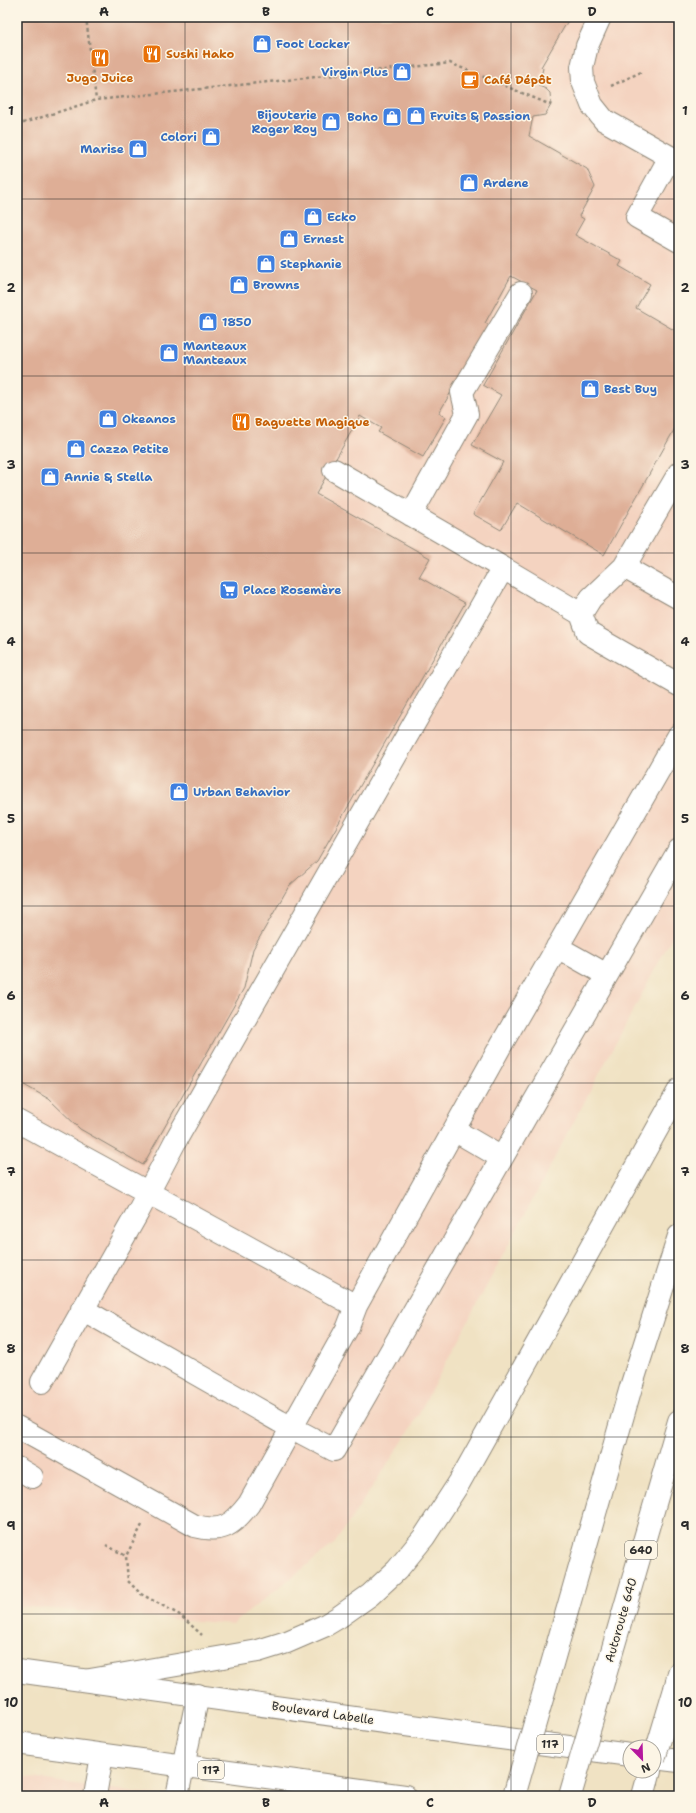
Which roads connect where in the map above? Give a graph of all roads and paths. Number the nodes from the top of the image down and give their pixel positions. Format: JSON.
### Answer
{"nodes":[{"id":1,"x":86,"y":17,"type":"edge"},
{"id":2,"x":600,"y":17,"type":"edge"},
{"id":3,"x":641,"y":72,"type":"dead end"},
{"id":4,"x":610,"y":87,"type":"dead end"},
{"id":5,"x":96,"y":100,"type":"junction"},
{"id":6,"x":551,"y":105,"type":"dead end"},
{"id":7,"x":17,"y":125,"type":"edge"},
{"id":8,"x":675,"y":159,"type":"edge"},
{"id":9,"x":679,"y":241,"type":"edge"},
{"id":10,"x":521,"y":293,"type":"dead end"},
{"id":11,"x":334,"y":470,"type":"dead end"},
{"id":12,"x":679,"y":473,"type":"edge"},
{"id":13,"x":411,"y":515,"type":"junction"},
{"id":14,"x":624,"y":567,"type":"junction"},
{"id":15,"x":503,"y":568,"type":"junction"},
{"id":16,"x":679,"y":598,"type":"edge"},
{"id":17,"x":581,"y":614,"type":"junction"},
{"id":18,"x":679,"y":685,"type":"edge"},
{"id":19,"x":679,"y":736,"type":"edge"},
{"id":20,"x":671,"y":766,"type":"edge"},
{"id":21,"x":679,"y":850,"type":"edge"},
{"id":22,"x":557,"y":947,"type":"junction"},
{"id":23,"x":607,"y":975,"type":"junction"},
{"id":24,"x":679,"y":1090,"type":"edge"},
{"id":25,"x":17,"y":1121,"type":"edge"},
{"id":26,"x":454,"y":1130,"type":"junction"},
{"id":27,"x":502,"y":1158,"type":"junction"},
{"id":28,"x":148,"y":1192,"type":"junction"},
{"id":29,"x":679,"y":1236,"type":"edge"},
{"id":30,"x":356,"y":1306,"type":"junction"},
{"id":31,"x":82,"y":1309,"type":"junction"},
{"id":32,"x":42,"y":1382,"type":"dead end"},
{"id":33,"x":679,"y":1421,"type":"edge"},
{"id":34,"x":17,"y":1427,"type":"edge"},
{"id":35,"x":292,"y":1428,"type":"junction"},
{"id":36,"x":154,"y":1504,"type":"junction"},
{"id":37,"x":106,"y":1545,"type":"dead end"},
{"id":38,"x":126,"y":1556,"type":"junction"},
{"id":39,"x":204,"y":1637,"type":"dead end"},
{"id":40,"x":17,"y":1671,"type":"edge"},
{"id":41,"x":90,"y":1680,"type":"junction"},
{"id":42,"x":677,"y":1681,"type":"edge"},
{"id":43,"x":198,"y":1695,"type":"junction"},
{"id":44,"x":660,"y":1739,"type":"edge"},
{"id":45,"x":17,"y":1743,"type":"edge"},
{"id":46,"x":622,"y":1754,"type":"edge"},
{"id":47,"x":102,"y":1755,"type":"junction"},
{"id":48,"x":662,"y":1759,"type":"edge"},
{"id":49,"x":679,"y":1761,"type":"edge"},
{"id":50,"x":183,"y":1766,"type":"junction"},
{"id":51,"x":648,"y":1779,"type":"edge"},
{"id":52,"x":380,"y":1794,"type":"edge"},
{"id":53,"x":95,"y":1796,"type":"edge"},
{"id":54,"x":177,"y":1796,"type":"edge"},
{"id":55,"x":405,"y":1796,"type":"edge"},
{"id":56,"x":514,"y":1796,"type":"edge"},
{"id":57,"x":570,"y":1796,"type":"edge"},
{"id":58,"x":643,"y":1796,"type":"edge"}],
"edges":[{"from":1,"to":5,"type":"path"},
{"from":2,"to":8,"type":"main road"},
{"from":3,"to":4,"type":"path"},
{"from":5,"to":6,"type":"path"},
{"from":5,"to":7,"type":"path"},
{"from":8,"to":9,"type":"main road"},
{"from":10,"to":13,"type":"main road"},
{"from":11,"to":13,"type":"main road"},
{"from":12,"to":14,"type":"main road"},
{"from":13,"to":15,"type":"main road"},
{"from":14,"to":16,"type":"main road"},
{"from":14,"to":17,"type":"main road"},
{"from":15,"to":17,"type":"main road"},
{"from":15,"to":28,"type":"main road"},
{"from":17,"to":18,"type":"main road"},
{"from":19,"to":20,"type":"main road"},
{"from":20,"to":22,"type":"main road"},
{"from":21,"to":23,"type":"main road"},
{"from":22,"to":23,"type":"main road"},
{"from":22,"to":26,"type":"main road"},
{"from":23,"to":27,"type":"main road"},
{"from":24,"to":41,"type":"main road"},
{"from":25,"to":28,"type":"main road"},
{"from":26,"to":27,"type":"main road"},
{"from":26,"to":30,"type":"main road"},
{"from":27,"to":35,"type":"main road"},
{"from":28,"to":30,"type":"main road"},
{"from":28,"to":31,"type":"main road"},
{"from":29,"to":56,"type":"main road","bridge":true},
{"from":30,"to":35,"type":"main road"},
{"from":31,"to":32,"type":"main road"},
{"from":31,"to":35,"type":"main road"},
{"from":33,"to":57,"type":"main road","name":"Autoroute 640","number":"640","bridge":true},
{"from":34,"to":36,"type":"main road"},
{"from":35,"to":36,"type":"main road"},
{"from":36,"to":38,"type":"path"},
{"from":37,"to":38,"type":"path"},
{"from":38,"to":39,"type":"path"},
{"from":40,"to":41,"type":"main road","name":"Boulevard Labelle","number":"117"},
{"from":41,"to":43,"type":"main road","name":"Boulevard Labelle","number":"117"},
{"from":42,"to":44,"type":"main road","bridge":true},
{"from":43,"to":46,"type":"main road","name":"Boulevard Labelle","number":"117"},
{"from":43,"to":50,"type":"main road"},
{"from":45,"to":47,"type":"main road","number":"117"},
{"from":47,"to":50,"type":"main road","number":"117"},
{"from":47,"to":53,"type":"main road"},
{"from":48,"to":49,"type":"main road"},
{"from":50,"to":52,"type":"main road","number":"117"},
{"from":50,"to":54,"type":"main road"},
{"from":51,"to":58,"type":"main road"},
{"from":52,"to":55,"type":"main road","number":"117"}]}
